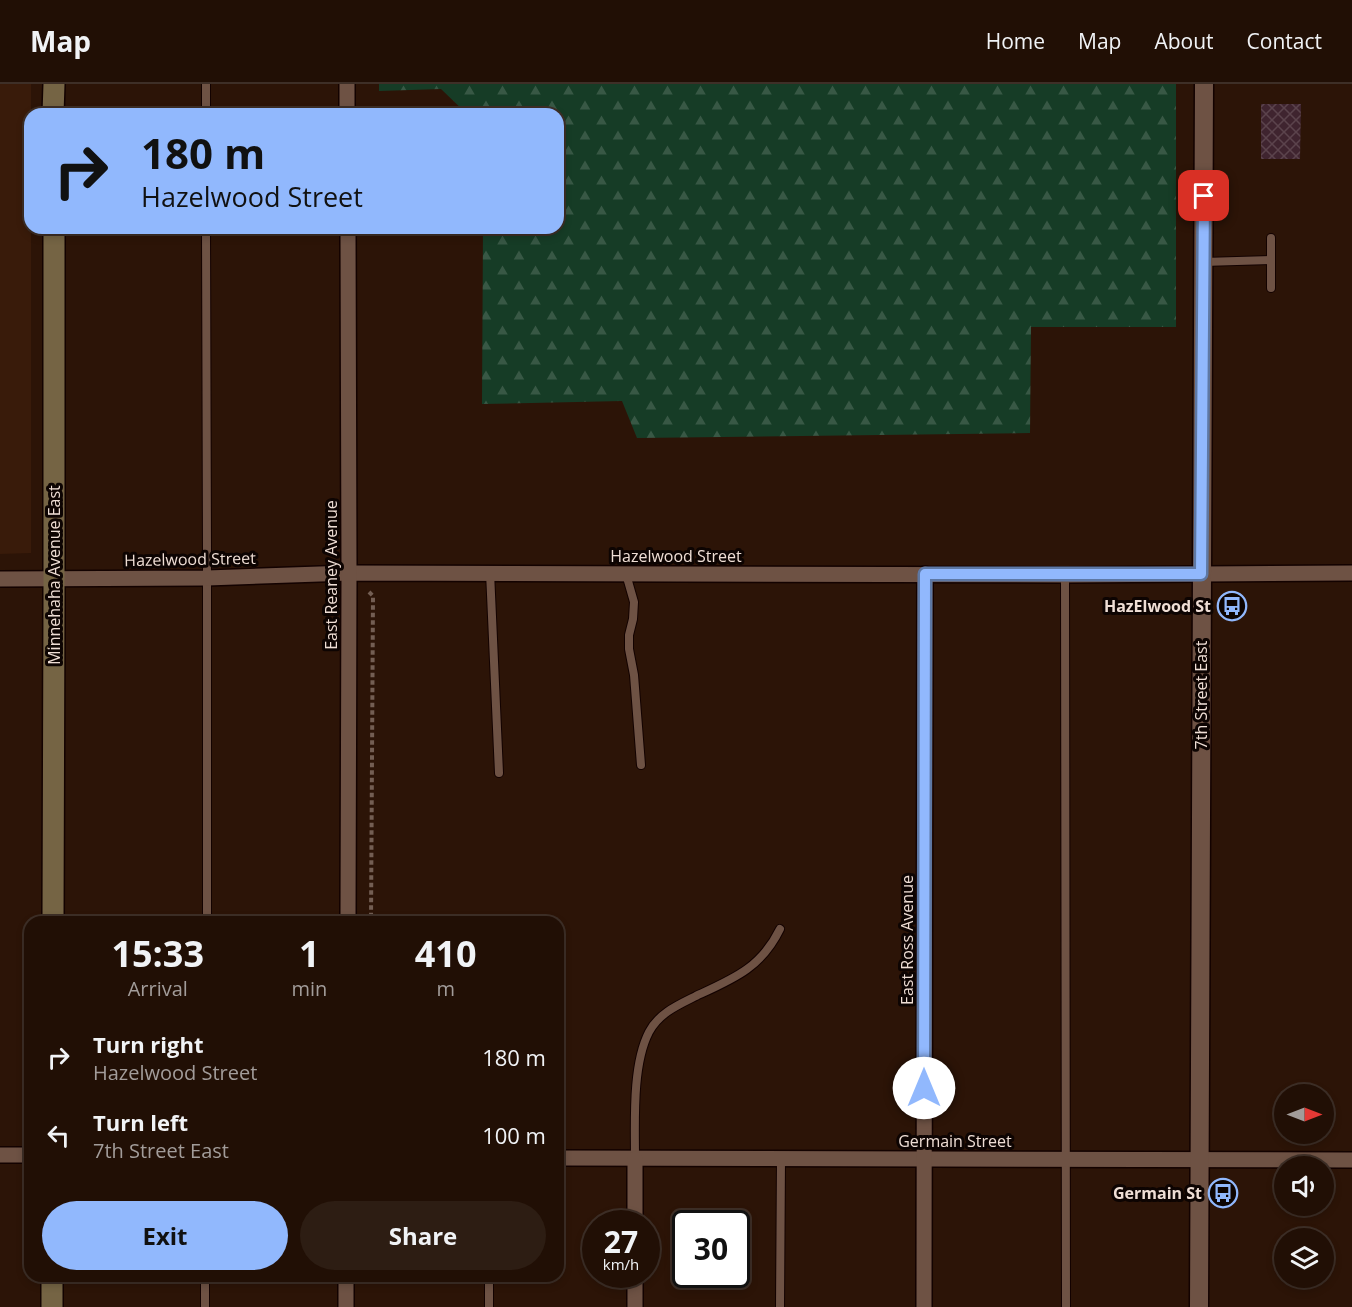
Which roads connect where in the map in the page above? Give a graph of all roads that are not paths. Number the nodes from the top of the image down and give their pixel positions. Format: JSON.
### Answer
{"nodes":[{"id":1,"x":54,"y":84,"type":"edge"},
{"id":2,"x":206,"y":84,"type":"edge"},
{"id":3,"x":347,"y":84,"type":"edge"},
{"id":4,"x":1204,"y":84,"type":"edge"},
{"id":5,"x":54,"y":108,"type":"edge"},
{"id":6,"x":206,"y":108,"type":"edge"},
{"id":7,"x":347,"y":108,"type":"edge"},
{"id":8,"x":54,"y":234,"type":"edge"},
{"id":9,"x":206,"y":234,"type":"edge"},
{"id":10,"x":348,"y":234,"type":"edge"},
{"id":11,"x":1271,"y":238,"type":"dead end"},
{"id":12,"x":1271,"y":260,"type":"junction"},
{"id":13,"x":1203,"y":262,"type":"junction"},
{"id":14,"x":1271,"y":288,"type":"dead end"},
{"id":15,"x":349,"y":573,"type":"junction"},
{"id":16,"x":490,"y":573,"type":"junction"},
{"id":17,"x":1352,"y":573,"type":"edge"},
{"id":18,"x":626,"y":574,"type":"junction"},
{"id":19,"x":925,"y":574,"type":"junction"},
{"id":20,"x":1065,"y":574,"type":"junction"},
{"id":21,"x":1201,"y":574,"type":"junction"},
{"id":22,"x":207,"y":578,"type":"junction"},
{"id":23,"x":0,"y":579,"type":"edge"},
{"id":24,"x":54,"y":579,"type":"junction"},
{"id":25,"x":640,"y":765,"type":"dead end"},
{"id":26,"x":499,"y":773,"type":"dead end"},
{"id":27,"x":53,"y":916,"type":"edge"},
{"id":28,"x":207,"y":916,"type":"edge"},
{"id":29,"x":348,"y":916,"type":"edge"},
{"id":30,"x":780,"y":929,"type":"dead end"},
{"id":31,"x":0,"y":1155,"type":"edge"},
{"id":32,"x":24,"y":1155,"type":"edge"},
{"id":33,"x":564,"y":1158,"type":"edge"},
{"id":34,"x":635,"y":1159,"type":"junction"},
{"id":35,"x":781,"y":1159,"type":"junction"},
{"id":36,"x":924,"y":1159,"type":"junction"},
{"id":37,"x":1066,"y":1160,"type":"junction"},
{"id":38,"x":1199,"y":1160,"type":"junction"},
{"id":39,"x":1352,"y":1160,"type":"edge"},
{"id":40,"x":635,"y":1210,"type":"edge"},
{"id":41,"x":52,"y":1282,"type":"edge"},
{"id":42,"x":205,"y":1282,"type":"edge"},
{"id":43,"x":346,"y":1282,"type":"edge"},
{"id":44,"x":489,"y":1282,"type":"edge"},
{"id":45,"x":635,"y":1288,"type":"edge"},
{"id":46,"x":52,"y":1307,"type":"edge"},
{"id":47,"x":205,"y":1307,"type":"edge"},
{"id":48,"x":346,"y":1307,"type":"edge"},
{"id":49,"x":489,"y":1307,"type":"edge"},
{"id":50,"x":635,"y":1307,"type":"edge"},
{"id":51,"x":780,"y":1307,"type":"edge"},
{"id":52,"x":924,"y":1307,"type":"edge"},
{"id":53,"x":1066,"y":1307,"type":"edge"},
{"id":54,"x":1199,"y":1307,"type":"edge"}],
"edges":[{"from":1,"to":5,"type":"main road"},
{"from":2,"to":6,"type":"lane"},
{"from":3,"to":7,"type":"street"},
{"from":4,"to":13,"type":"street","name":"7th Street East"},
{"from":8,"to":24,"type":"main road","name":"Minnehaha Avenue East"},
{"from":9,"to":22,"type":"lane"},
{"from":10,"to":15,"type":"street","name":"East Reaney Avenue"},
{"from":11,"to":12,"type":"lane"},
{"from":12,"to":13,"type":"lane"},
{"from":12,"to":14,"type":"lane"},
{"from":13,"to":21,"type":"street","name":"7th Street East"},
{"from":15,"to":16,"type":"street","name":"Hazelwood Street"},
{"from":15,"to":22,"type":"street","name":"Hazelwood Street"},
{"from":15,"to":29,"type":"street","name":"East Reaney Avenue"},
{"from":16,"to":18,"type":"street","name":"Hazelwood Street"},
{"from":16,"to":26,"type":"lane"},
{"from":17,"to":21,"type":"street","name":"Hazelwood Street"},
{"from":18,"to":19,"type":"street","name":"Hazelwood Street"},
{"from":18,"to":25,"type":"lane"},
{"from":19,"to":20,"type":"street","name":"Hazelwood Street"},
{"from":19,"to":36,"type":"street","name":"East Ross Avenue"},
{"from":20,"to":21,"type":"street","name":"Hazelwood Street"},
{"from":20,"to":37,"type":"lane"},
{"from":21,"to":38,"type":"street","name":"7th Street East"},
{"from":22,"to":24,"type":"street","name":"Hazelwood Street"},
{"from":22,"to":28,"type":"lane"},
{"from":23,"to":24,"type":"street","name":"Hazelwood Street"},
{"from":24,"to":27,"type":"main road","name":"Minnehaha Avenue East"},
{"from":30,"to":34,"type":"lane"},
{"from":31,"to":32,"type":"street"},
{"from":33,"to":34,"type":"street","name":"Germain Street"},
{"from":34,"to":35,"type":"street","name":"Germain Street"},
{"from":34,"to":40,"type":"street"},
{"from":35,"to":36,"type":"street","name":"Germain Street"},
{"from":35,"to":51,"type":"lane"},
{"from":36,"to":37,"type":"street","name":"Germain Street"},
{"from":36,"to":52,"type":"street","name":"East Ross Avenue"},
{"from":37,"to":38,"type":"street","name":"Germain Street"},
{"from":37,"to":53,"type":"lane"},
{"from":38,"to":39,"type":"street","name":"Germain Street"},
{"from":38,"to":54,"type":"street","name":"7th Street East"},
{"from":41,"to":46,"type":"main road"},
{"from":42,"to":47,"type":"lane"},
{"from":43,"to":48,"type":"street"},
{"from":44,"to":49,"type":"lane"},
{"from":45,"to":50,"type":"street"}]}
